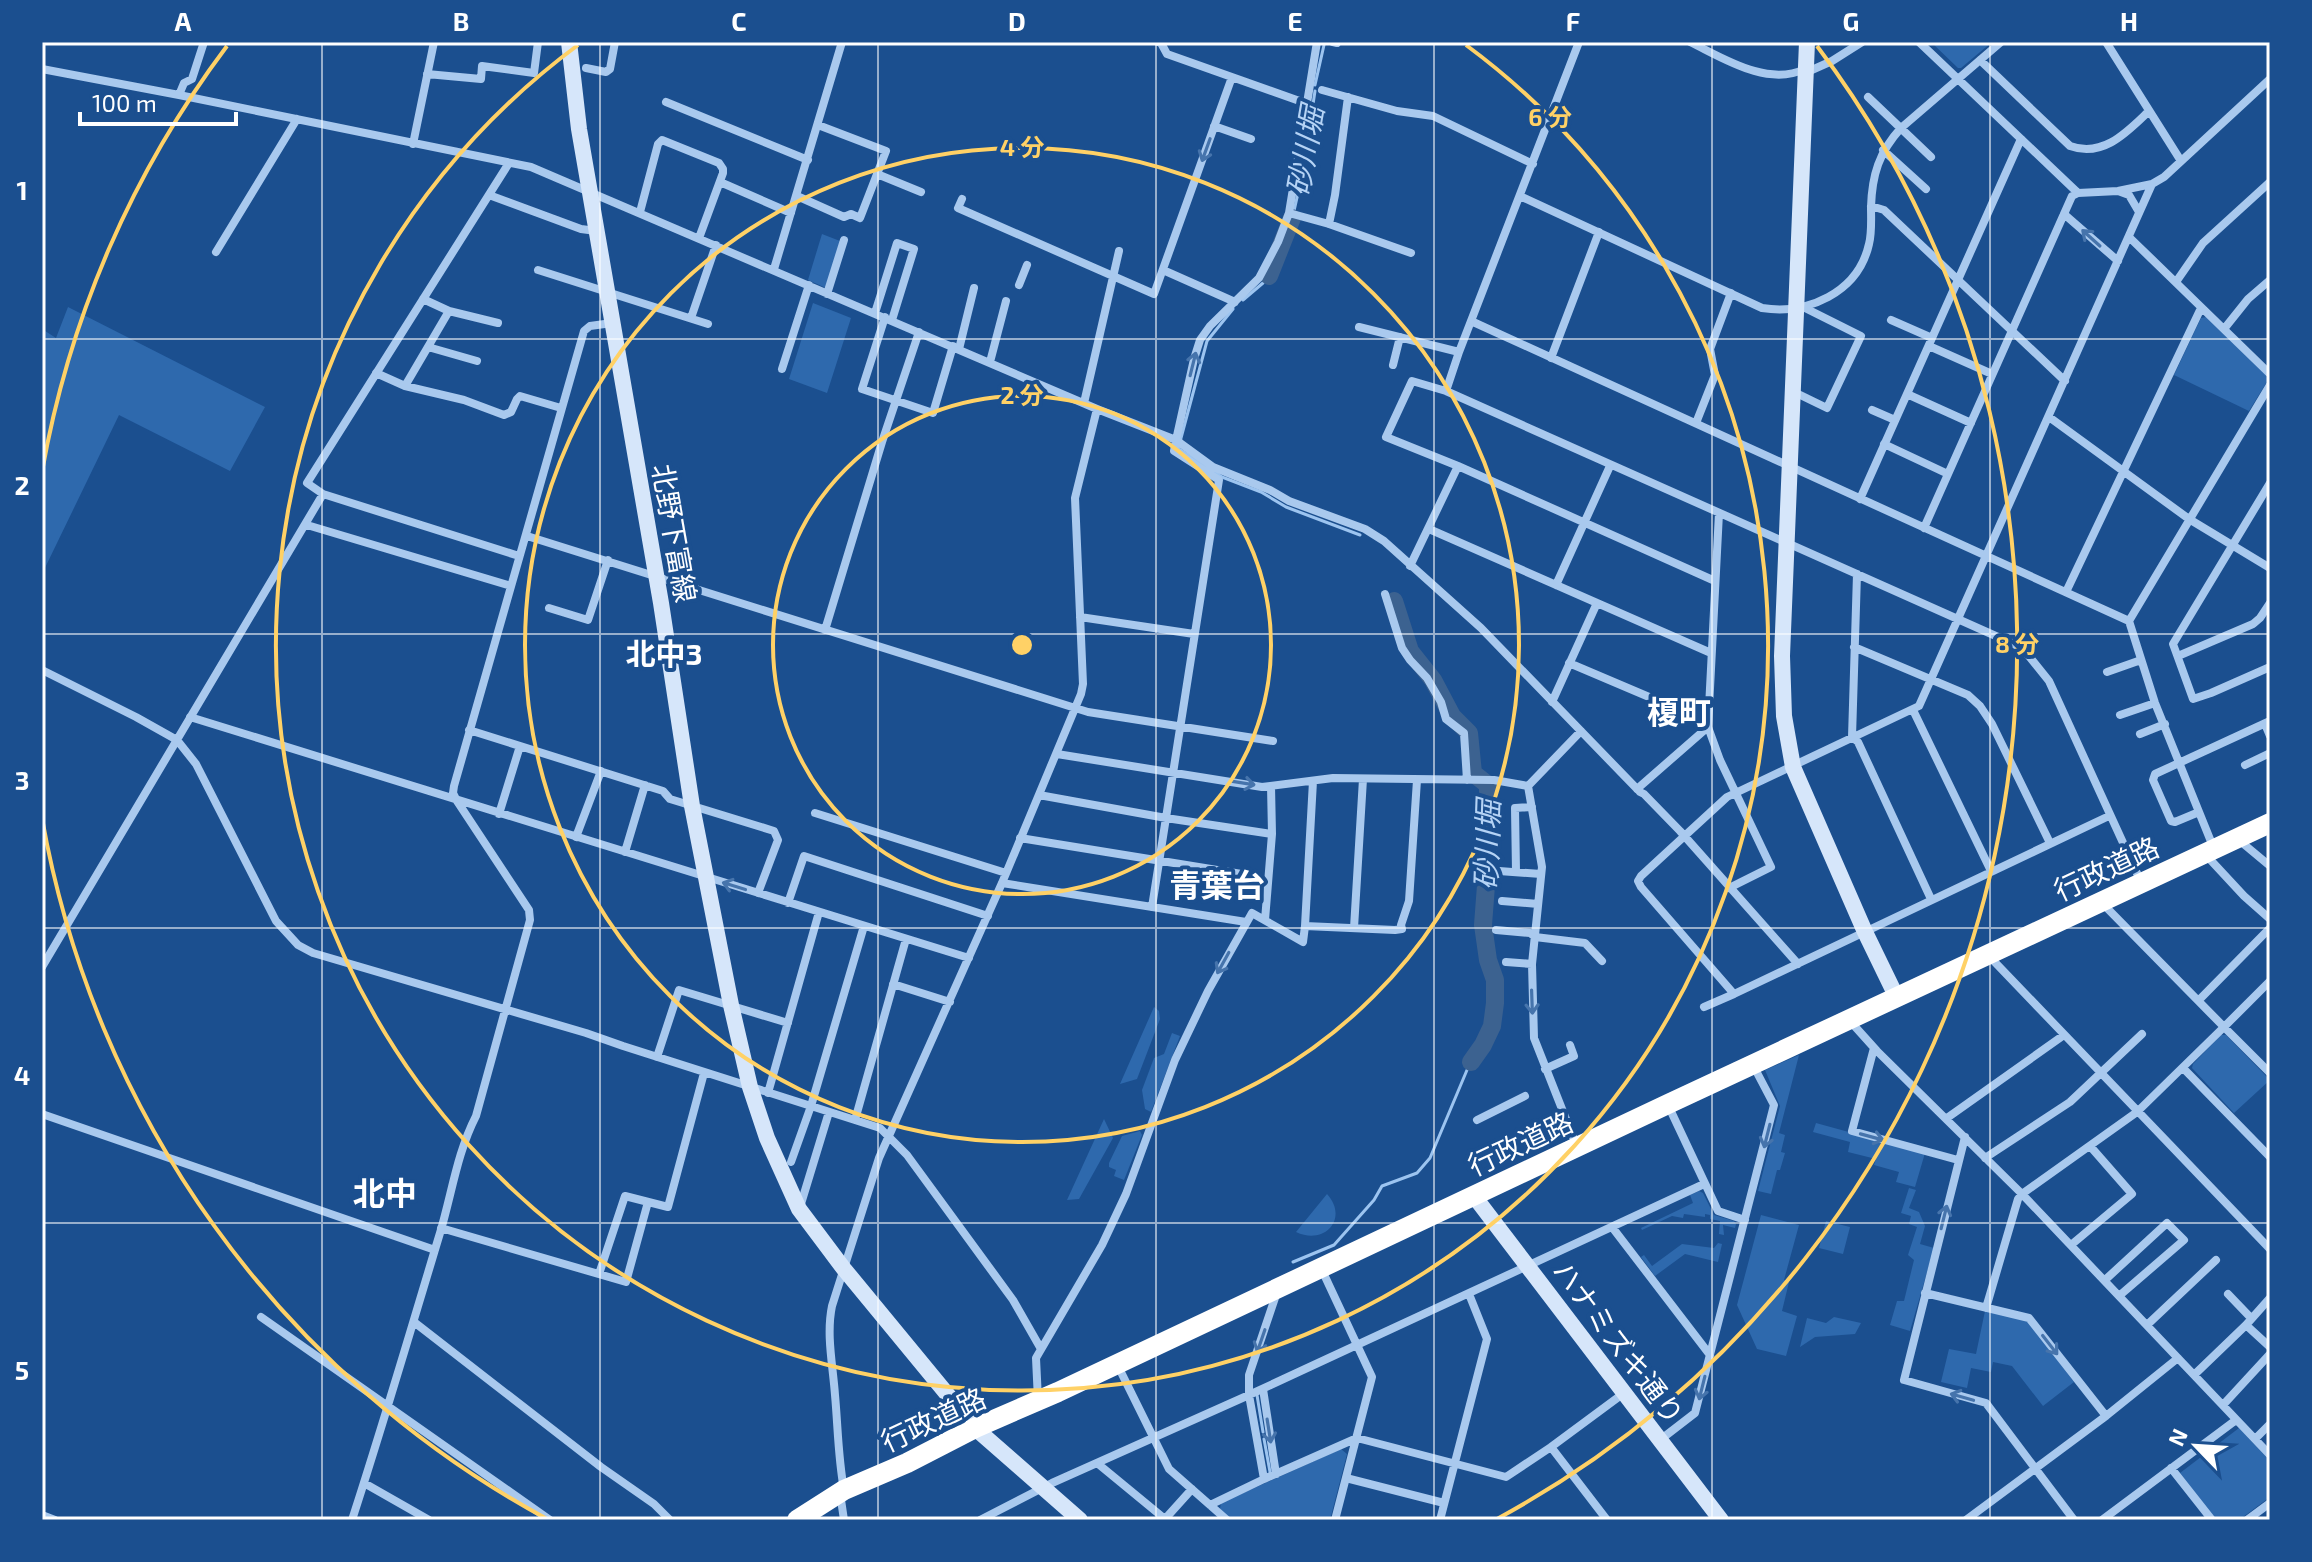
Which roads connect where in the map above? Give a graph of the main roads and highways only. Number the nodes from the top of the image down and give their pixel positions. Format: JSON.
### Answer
{"nodes":[{"id":1,"x":2268,"y":826,"type":"edge"},
{"id":2,"x":797,"y":1520,"type":"edge"}],
"edges":[{"from":1,"to":2,"type":"highway","name":"行政道路"}]}
